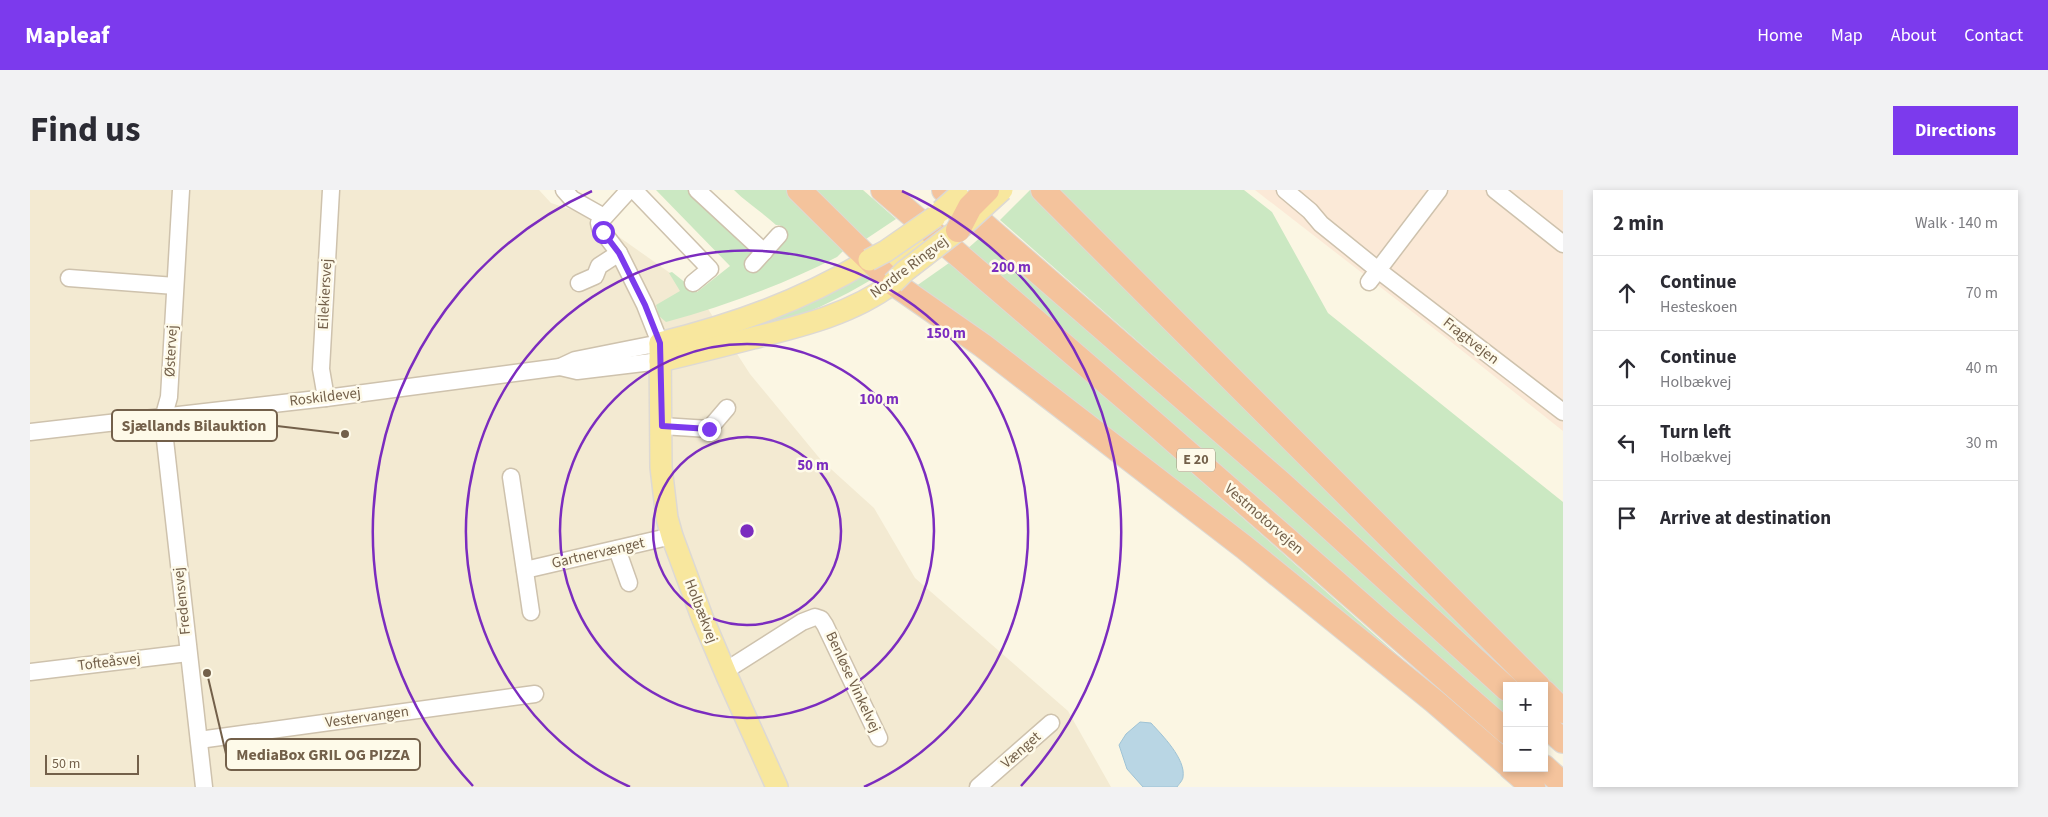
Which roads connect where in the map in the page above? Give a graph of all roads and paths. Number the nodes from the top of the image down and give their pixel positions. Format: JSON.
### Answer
{"nodes":[{"id":1,"x":181,"y":190,"type":"edge"},
{"id":2,"x":331,"y":190,"type":"edge"},
{"id":3,"x":564,"y":190,"type":"edge"},
{"id":4,"x":629,"y":190,"type":"edge"},
{"id":5,"x":634,"y":190,"type":"edge"},
{"id":6,"x":697,"y":190,"type":"edge"},
{"id":7,"x":799,"y":190,"type":"edge"},
{"id":8,"x":883,"y":190,"type":"edge"},
{"id":9,"x":944,"y":190,"type":"edge"},
{"id":10,"x":964,"y":190,"type":"edge"},
{"id":11,"x":987,"y":190,"type":"edge"},
{"id":12,"x":1002,"y":190,"type":"edge"},
{"id":13,"x":1043,"y":190,"type":"edge"},
{"id":14,"x":1285,"y":190,"type":"edge"},
{"id":15,"x":1439,"y":190,"type":"edge"},
{"id":16,"x":1495,"y":190,"type":"edge"},
{"id":17,"x":604,"y":216,"type":"junction"},
{"id":18,"x":935,"y":217,"type":"junction"},
{"id":19,"x":958,"y":230,"type":"junction"},
{"id":20,"x":779,"y":236,"type":"dead end"},
{"id":21,"x":1563,"y":244,"type":"edge"},
{"id":22,"x":619,"y":253,"type":"junction"},
{"id":23,"x":869,"y":260,"type":"junction"},
{"id":24,"x":1373,"y":276,"type":"junction"},
{"id":25,"x":69,"y":278,"type":"dead end"},
{"id":26,"x":891,"y":280,"type":"junction"},
{"id":27,"x":580,"y":283,"type":"dead end"},
{"id":28,"x":693,"y":283,"type":"dead end"},
{"id":29,"x":175,"y":286,"type":"junction"},
{"id":30,"x":664,"y":354,"type":"junction"},
{"id":31,"x":326,"y":398,"type":"junction"},
{"id":32,"x":727,"y":408,"type":"dead end"},
{"id":33,"x":1563,"y":412,"type":"edge"},
{"id":34,"x":164,"y":415,"type":"junction"},
{"id":35,"x":662,"y":426,"type":"junction"},
{"id":36,"x":30,"y":432,"type":"edge"},
{"id":37,"x":510,"y":477,"type":"dead end"},
{"id":38,"x":672,"y":536,"type":"junction"},
{"id":39,"x":617,"y":549,"type":"junction"},
{"id":40,"x":525,"y":570,"type":"junction"},
{"id":41,"x":629,"y":583,"type":"dead end"},
{"id":42,"x":531,"y":612,"type":"dead end"},
{"id":43,"x":188,"y":653,"type":"junction"},
{"id":44,"x":725,"y":671,"type":"junction"},
{"id":45,"x":30,"y":672,"type":"edge"},
{"id":46,"x":1534,"y":682,"type":"edge"},
{"id":47,"x":1503,"y":685,"type":"edge"},
{"id":48,"x":535,"y":694,"type":"dead end"},
{"id":49,"x":1548,"y":696,"type":"edge"},
{"id":50,"x":1563,"y":711,"type":"edge"},
{"id":51,"x":1051,"y":723,"type":"dead end"},
{"id":52,"x":1547,"y":727,"type":"edge"},
{"id":53,"x":1503,"y":728,"type":"edge"},
{"id":54,"x":879,"y":738,"type":"dead end"},
{"id":55,"x":199,"y":740,"type":"junction"},
{"id":56,"x":1563,"y":741,"type":"edge"},
{"id":57,"x":1503,"y":761,"type":"edge"},
{"id":58,"x":1548,"y":771,"type":"edge"},
{"id":59,"x":1516,"y":772,"type":"edge"},
{"id":60,"x":989,"y":783,"type":"edge"},
{"id":61,"x":1563,"y":784,"type":"edge"},
{"id":62,"x":204,"y":787,"type":"edge"},
{"id":63,"x":777,"y":787,"type":"edge"},
{"id":64,"x":1533,"y":787,"type":"edge"}],
"edges":[{"from":1,"to":29,"type":"street","name":"Østervej"},
{"from":2,"to":31,"type":"street","name":"Eilekiersvej"},
{"from":3,"to":17,"type":"street"},
{"from":4,"to":17,"type":"street"},
{"from":5,"to":28,"type":"street"},
{"from":6,"to":20,"type":"street"},
{"from":7,"to":23,"type":"highway"},
{"from":8,"to":53,"type":"highway","name":"Vestmotorvejen","number":"E 20"},
{"from":9,"to":47,"type":"highway","number":"E 20"},
{"from":10,"to":18,"type":"main road","name":"Nordre Ringvej","bridge":true},
{"from":11,"to":19,"type":"highway","bridge":true},
{"from":12,"to":19,"type":"main road","name":"Nordre Ringvej","bridge":true},
{"from":13,"to":46,"type":"highway"},
{"from":14,"to":24,"type":"street","name":"Fragtvejen"},
{"from":15,"to":24,"type":"street"},
{"from":16,"to":21,"type":"street"},
{"from":17,"to":22,"type":"street"},
{"from":18,"to":23,"type":"main road","name":"Nordre Ringvej","bridge":true},
{"from":18,"to":26,"type":"main road"},
{"from":19,"to":26,"type":"main road","name":"Nordre Ringvej","bridge":true},
{"from":22,"to":27,"type":"street"},
{"from":22,"to":30,"type":"street"},
{"from":23,"to":26,"type":"highway"},
{"from":23,"to":30,"type":"main road","name":"Nordre Ringvej"},
{"from":24,"to":33,"type":"street","name":"Fragtvejen"},
{"from":25,"to":29,"type":"street"},
{"from":26,"to":30,"type":"main road","name":"Nordre Ringvej"},
{"from":26,"to":57,"type":"highway"},
{"from":29,"to":34,"type":"street","name":"Østervej"},
{"from":30,"to":31,"type":"street","name":"Roskildevej"},
{"from":30,"to":35,"type":"main road","name":"Holbækvej"},
{"from":31,"to":34,"type":"street","name":"Roskildevej"},
{"from":32,"to":35,"type":"street"},
{"from":34,"to":36,"type":"street","name":"Roskildevej"},
{"from":34,"to":43,"type":"street","name":"Fredensvej"},
{"from":35,"to":38,"type":"main road","name":"Holbækvej"},
{"from":37,"to":40,"type":"street"},
{"from":38,"to":39,"type":"street","name":"Gartnervænget"},
{"from":38,"to":44,"type":"main road","name":"Holbækvej"},
{"from":39,"to":40,"type":"street","name":"Gartnervænget"},
{"from":39,"to":41,"type":"street"},
{"from":40,"to":42,"type":"street"},
{"from":43,"to":45,"type":"street","name":"Tofteåsvej"},
{"from":43,"to":55,"type":"street","name":"Fredensvej"},
{"from":44,"to":54,"type":"street","name":"Benløse Vinkelvej"},
{"from":44,"to":63,"type":"main road","name":"Holbækvej"},
{"from":48,"to":55,"type":"street","name":"Vestervangen"},
{"from":49,"to":50,"type":"highway"},
{"from":51,"to":60,"type":"street","name":"Vænget"},
{"from":52,"to":56,"type":"highway"},
{"from":55,"to":62,"type":"street","name":"Fredensvej"},
{"from":58,"to":61,"type":"highway"},
{"from":59,"to":64,"type":"highway"}]}
